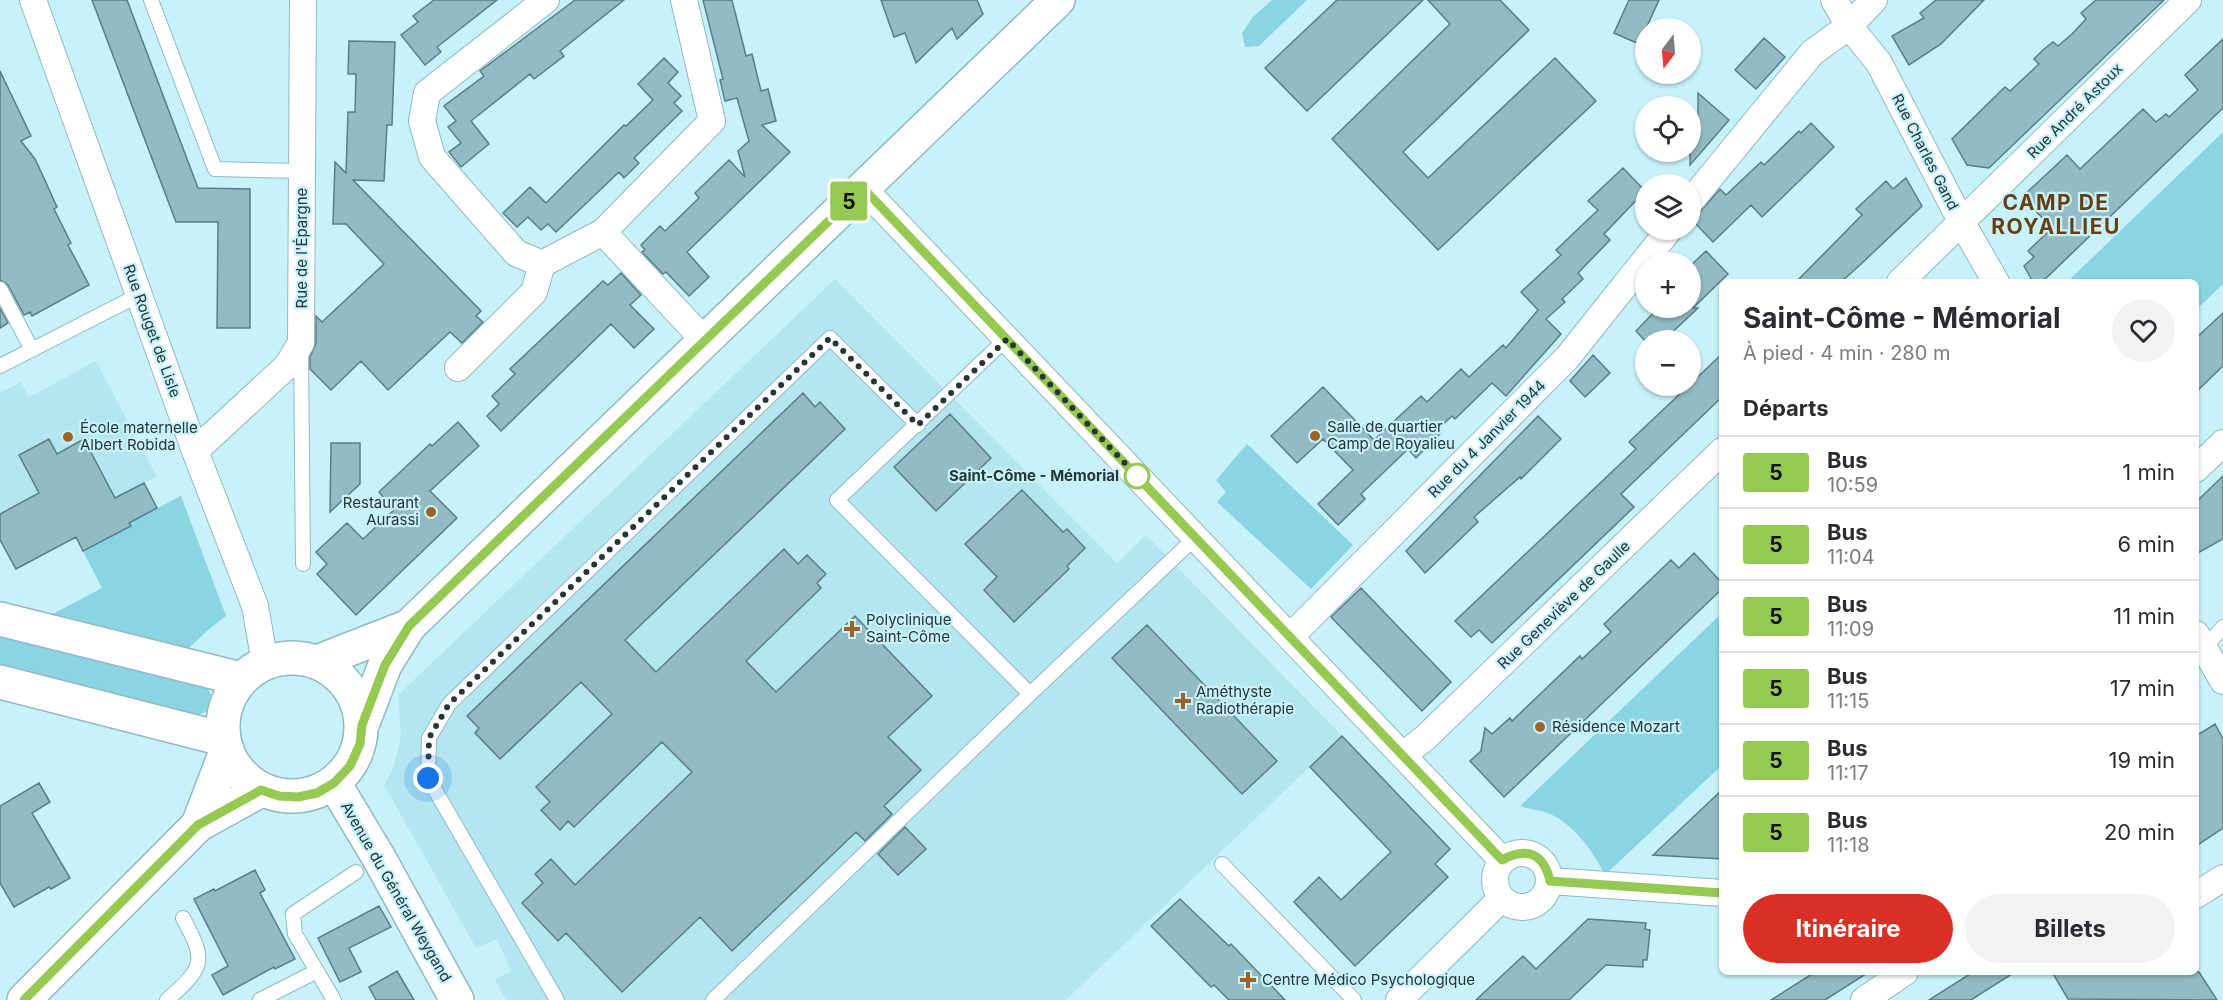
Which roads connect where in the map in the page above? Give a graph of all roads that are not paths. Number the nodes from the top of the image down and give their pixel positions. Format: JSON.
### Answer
{"nodes":[{"id":1,"x":33,"y":0,"type":"edge"},
{"id":2,"x":151,"y":0,"type":"edge"},
{"id":3,"x":303,"y":0,"type":"edge"},
{"id":4,"x":546,"y":0,"type":"edge"},
{"id":5,"x":684,"y":0,"type":"edge"},
{"id":6,"x":1058,"y":0,"type":"edge"},
{"id":7,"x":1834,"y":0,"type":"edge"},
{"id":8,"x":1874,"y":0,"type":"edge"},
{"id":9,"x":2188,"y":0,"type":"edge"},
{"id":10,"x":1849,"y":26,"type":"junction"},
{"id":11,"x":302,"y":171,"type":"junction"},
{"id":12,"x":863,"y":188,"type":"junction"},
{"id":13,"x":1701,"y":189,"type":"edge"},
{"id":14,"x":1962,"y":223,"type":"junction"},
{"id":15,"x":603,"y":232,"type":"junction"},
{"id":16,"x":1661,"y":240,"type":"edge"},
{"id":17,"x":542,"y":264,"type":"junction"},
{"id":18,"x":1903,"y":279,"type":"edge"},
{"id":19,"x":1993,"y":279,"type":"edge"},
{"id":20,"x":0,"y":290,"type":"edge"},
{"id":21,"x":139,"y":295,"type":"junction"},
{"id":22,"x":1007,"y":339,"type":"junction"},
{"id":23,"x":704,"y":340,"type":"junction"},
{"id":24,"x":301,"y":343,"type":"junction"},
{"id":25,"x":32,"y":350,"type":"junction"},
{"id":26,"x":0,"y":366,"type":"edge"},
{"id":27,"x":458,"y":368,"type":"dead end"},
{"id":28,"x":918,"y":425,"type":"junction"},
{"id":29,"x":2223,"y":443,"type":"edge"},
{"id":30,"x":195,"y":451,"type":"junction"},
{"id":31,"x":1719,"y":454,"type":"edge"},
{"id":32,"x":2199,"y":466,"type":"edge"},
{"id":33,"x":1196,"y":537,"type":"junction"},
{"id":34,"x":303,"y":564,"type":"dead end"},
{"id":35,"x":0,"y":619,"type":"edge"},
{"id":36,"x":409,"y":626,"type":"junction"},
{"id":37,"x":2223,"y":627,"type":"edge"},
{"id":38,"x":1290,"y":637,"type":"junction"},
{"id":39,"x":2200,"y":641,"type":"edge"},
{"id":40,"x":317,"y":662,"type":"junction"},
{"id":41,"x":253,"y":671,"type":"junction"},
{"id":42,"x":2223,"y":681,"type":"edge"},
{"id":43,"x":0,"y":682,"type":"edge"},
{"id":44,"x":1030,"y":694,"type":"junction"},
{"id":45,"x":362,"y":725,"type":"junction"},
{"id":46,"x":224,"y":744,"type":"junction"},
{"id":47,"x":1403,"y":755,"type":"junction"},
{"id":48,"x":334,"y":783,"type":"junction"},
{"id":49,"x":261,"y":790,"type":"junction"},
{"id":50,"x":198,"y":825,"type":"junction"},
{"id":51,"x":1502,"y":860,"type":"junction"},
{"id":52,"x":1222,"y":864,"type":"dead end"},
{"id":53,"x":356,"y":872,"type":"dead end"},
{"id":54,"x":2223,"y":878,"type":"edge"},
{"id":55,"x":1550,"y":881,"type":"junction"},
{"id":56,"x":1719,"y":893,"type":"edge"},
{"id":57,"x":2199,"y":893,"type":"edge"},
{"id":58,"x":1501,"y":899,"type":"junction"},
{"id":59,"x":183,"y":918,"type":"dead end"},
{"id":60,"x":317,"y":971,"type":"junction"},
{"id":61,"x":1901,"y":975,"type":"edge"},
{"id":62,"x":24,"y":1000,"type":"edge"},
{"id":63,"x":167,"y":1000,"type":"edge"},
{"id":64,"x":260,"y":1000,"type":"edge"},
{"id":65,"x":334,"y":1000,"type":"edge"},
{"id":66,"x":457,"y":1000,"type":"edge"},
{"id":67,"x":557,"y":1000,"type":"edge"},
{"id":68,"x":713,"y":1000,"type":"edge"},
{"id":69,"x":1354,"y":1000,"type":"edge"},
{"id":70,"x":1399,"y":1000,"type":"edge"},
{"id":71,"x":1864,"y":1000,"type":"edge"}],
"edges":[{"from":1,"to":21,"type":"street","name":"Rue Rouget de Lisle"},
{"from":2,"to":11,"type":"lane"},
{"from":3,"to":11,"type":"street","name":"Rue de l'Épargne"},
{"from":4,"to":17,"type":"street"},
{"from":5,"to":15,"type":"street"},
{"from":6,"to":12,"type":"street"},
{"from":7,"to":10,"type":"street","name":"Rue Charles Gand"},
{"from":8,"to":10,"type":"street"},
{"from":9,"to":14,"type":"street","name":"Rue André Astoux"},
{"from":10,"to":13,"type":"street"},
{"from":10,"to":14,"type":"street","name":"Rue Charles Gand"},
{"from":11,"to":24,"type":"street","name":"Rue de l'Épargne"},
{"from":12,"to":22,"type":"street"},
{"from":12,"to":23,"type":"street"},
{"from":14,"to":18,"type":"street"},
{"from":14,"to":19,"type":"street","name":"Rue Charles Gand"},
{"from":15,"to":17,"type":"street"},
{"from":15,"to":23,"type":"street"},
{"from":16,"to":38,"type":"street","name":"Rue du 4 Janvier 1944"},
{"from":17,"to":27,"type":"street"},
{"from":20,"to":25,"type":"lane"},
{"from":21,"to":25,"type":"lane"},
{"from":21,"to":30,"type":"street","name":"Rue Rouget de Lisle"},
{"from":22,"to":28,"type":"lane"},
{"from":22,"to":33,"type":"street"},
{"from":23,"to":36,"type":"street"},
{"from":24,"to":30,"type":"street"},
{"from":24,"to":34,"type":"lane"},
{"from":25,"to":26,"type":"lane"},
{"from":28,"to":44,"type":"lane"},
{"from":28,"to":67,"type":"lane"},
{"from":29,"to":32,"type":"street"},
{"from":30,"to":41,"type":"street","name":"Rue Rouget de Lisle"},
{"from":31,"to":47,"type":"street","name":"Rue Geneviève de Gaulle"},
{"from":33,"to":38,"type":"street"},
{"from":33,"to":44,"type":"lane"},
{"from":35,"to":41,"type":"street"},
{"from":36,"to":40,"type":"street"},
{"from":36,"to":45,"type":"street"},
{"from":37,"to":39,"type":"lane"},
{"from":38,"to":47,"type":"street"},
{"from":39,"to":42,"type":"street"},
{"from":40,"to":41,"type":"street"},
{"from":40,"to":45,"type":"street"},
{"from":41,"to":46,"type":"street"},
{"from":43,"to":46,"type":"street"},
{"from":44,"to":68,"type":"lane"},
{"from":45,"to":48,"type":"street"},
{"from":46,"to":49,"type":"street"},
{"from":46,"to":50,"type":"street"},
{"from":47,"to":51,"type":"street"},
{"from":48,"to":49,"type":"street"},
{"from":48,"to":66,"type":"street","name":"Avenue du Général Weygand"},
{"from":49,"to":50,"type":"street"},
{"from":50,"to":62,"type":"street"},
{"from":51,"to":55,"type":"street"},
{"from":51,"to":58,"type":"street"},
{"from":52,"to":69,"type":"lane"},
{"from":53,"to":60,"type":"lane"},
{"from":54,"to":57,"type":"street"},
{"from":55,"to":56,"type":"street"},
{"from":55,"to":58,"type":"street"},
{"from":58,"to":70,"type":"street"},
{"from":59,"to":63,"type":"lane"},
{"from":60,"to":64,"type":"lane"},
{"from":60,"to":65,"type":"lane"},
{"from":61,"to":71,"type":"street"}]}
